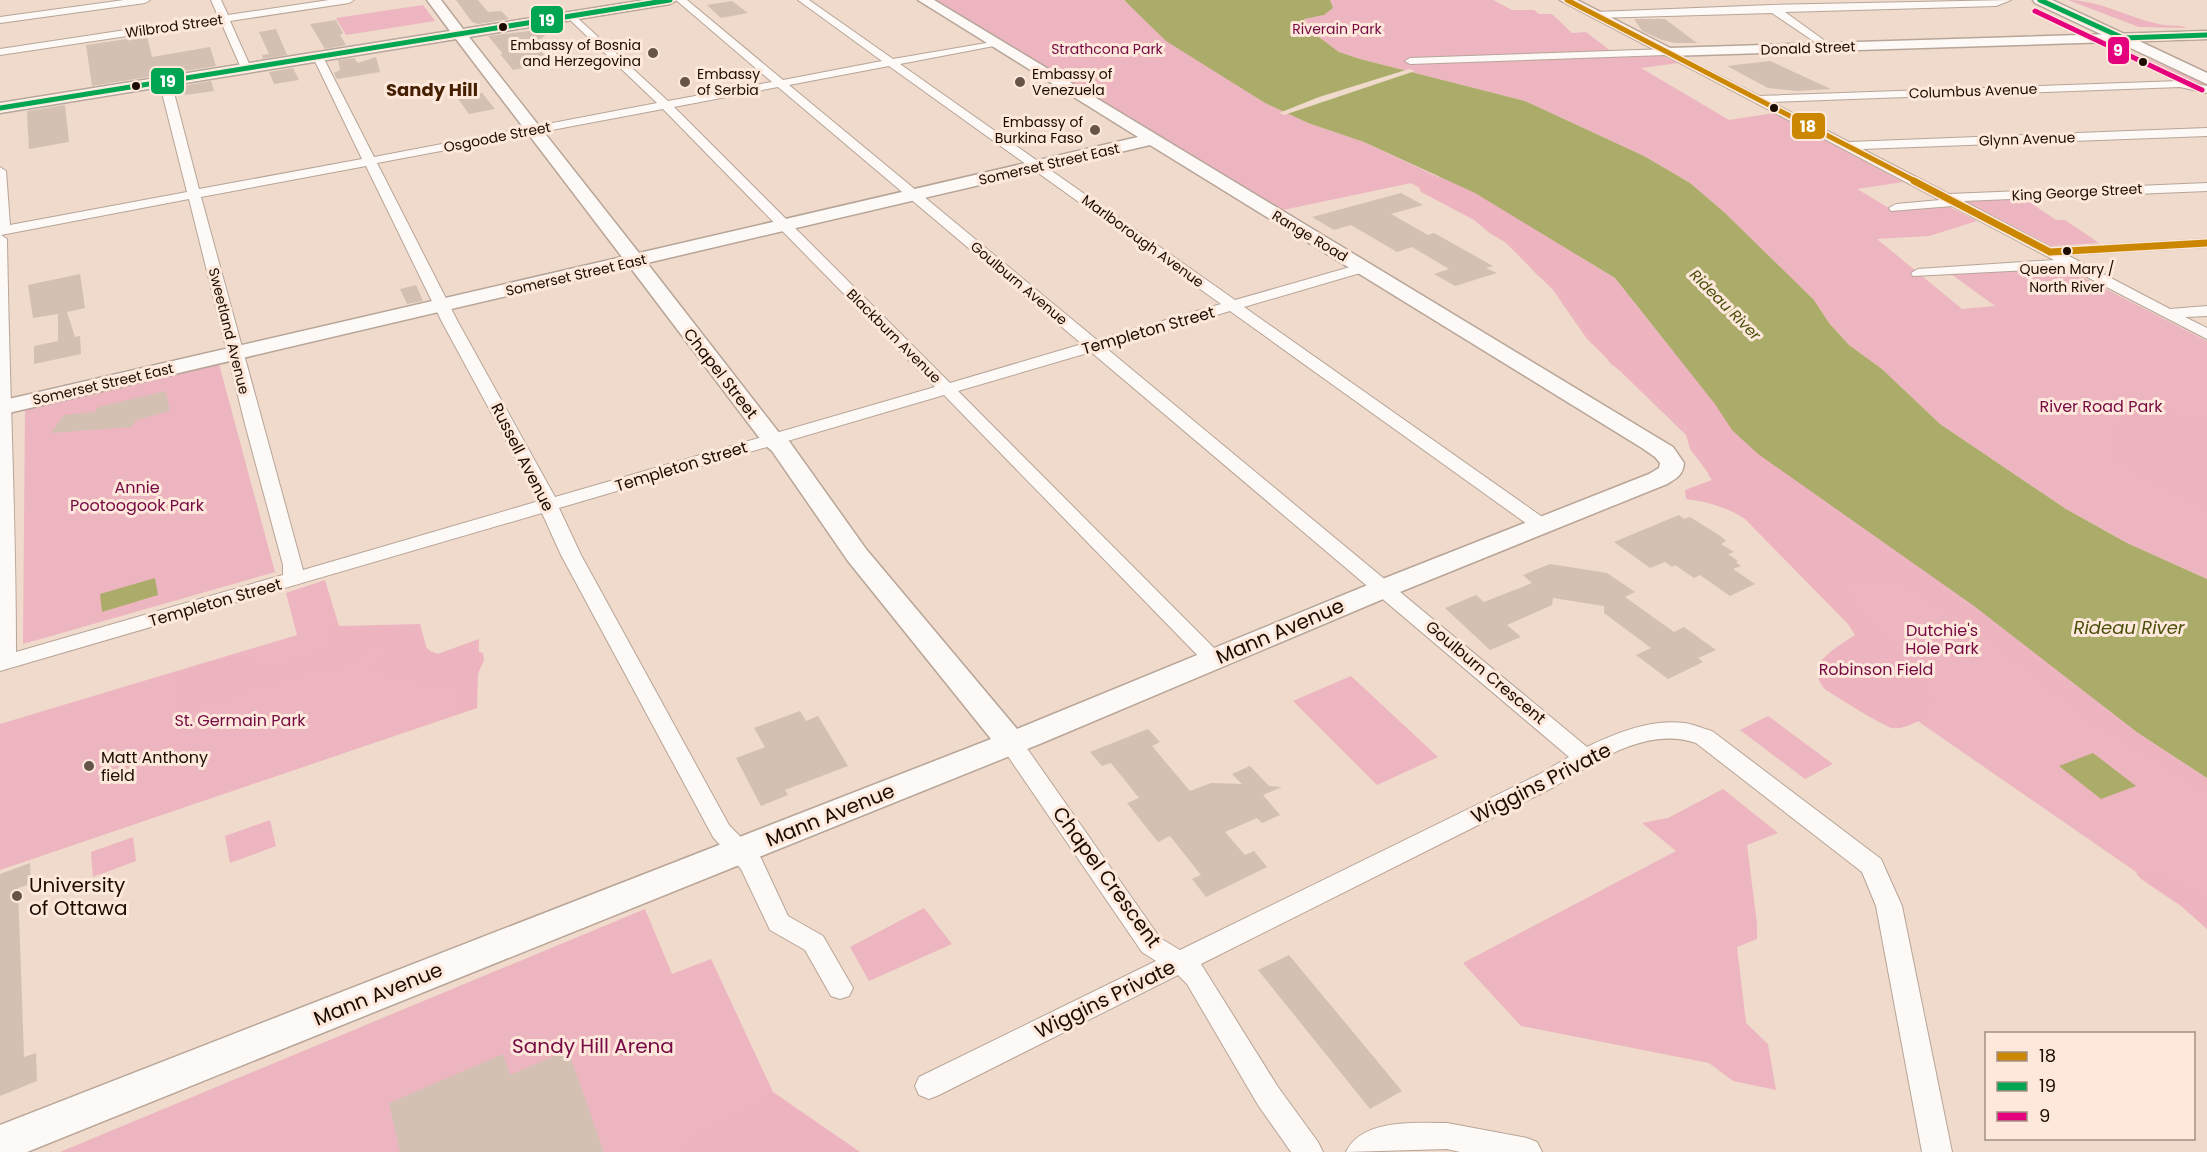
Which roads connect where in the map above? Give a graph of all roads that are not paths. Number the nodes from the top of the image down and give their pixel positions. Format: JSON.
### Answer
{"nodes":[{"id":1,"x":145,"y":0,"type":"edge"},
{"id":2,"x":216,"y":0,"type":"edge"},
{"id":3,"x":349,"y":0,"type":"edge"},
{"id":4,"x":434,"y":0,"type":"edge"},
{"id":5,"x":670,"y":0,"type":"edge"},
{"id":6,"x":681,"y":0,"type":"edge"},
{"id":7,"x":803,"y":0,"type":"edge"},
{"id":8,"x":925,"y":0,"type":"edge"},
{"id":9,"x":1567,"y":0,"type":"edge"},
{"id":10,"x":1760,"y":0,"type":"edge"},
{"id":11,"x":2006,"y":0,"type":"edge"},
{"id":12,"x":2040,"y":0,"type":"edge"},
{"id":13,"x":2056,"y":0,"type":"edge"},
{"id":14,"x":1775,"y":10,"type":"junction"},
{"id":15,"x":1596,"y":15,"type":"junction"},
{"id":16,"x":572,"y":16,"type":"junction"},
{"id":17,"x":224,"y":18,"type":"junction"},
{"id":18,"x":0,"y":20,"type":"edge"},
{"id":19,"x":460,"y":34,"type":"junction"},
{"id":20,"x":2207,"y":35,"type":"edge"},
{"id":21,"x":2174,"y":36,"type":"junction"},
{"id":22,"x":2140,"y":37,"type":"junction"},
{"id":23,"x":2123,"y":38,"type":"junction"},
{"id":24,"x":994,"y":43,"type":"junction"},
{"id":25,"x":1828,"y":48,"type":"junction"},
{"id":26,"x":0,"y":52,"type":"edge"},
{"id":27,"x":1667,"y":52,"type":"junction"},
{"id":28,"x":318,"y":57,"type":"junction"},
{"id":29,"x":1410,"y":61,"type":"dead end"},
{"id":30,"x":891,"y":63,"type":"junction"},
{"id":31,"x":246,"y":68,"type":"junction"},
{"id":32,"x":2207,"y":70,"type":"edge"},
{"id":33,"x":2207,"y":79,"type":"edge"},
{"id":34,"x":167,"y":81,"type":"junction"},
{"id":35,"x":782,"y":83,"type":"junction"},
{"id":36,"x":2207,"y":90,"type":"edge"},
{"id":37,"x":1758,"y":99,"type":"junction"},
{"id":38,"x":664,"y":105,"type":"junction"},
{"id":39,"x":0,"y":108,"type":"edge"},
{"id":40,"x":535,"y":130,"type":"junction"},
{"id":41,"x":2207,"y":132,"type":"edge"},
{"id":42,"x":1152,"y":140,"type":"junction"},
{"id":43,"x":1847,"y":146,"type":"junction"},
{"id":44,"x":370,"y":161,"type":"junction"},
{"id":45,"x":1039,"y":166,"type":"junction"},
{"id":46,"x":0,"y":171,"type":"edge"},
{"id":47,"x":2207,"y":187,"type":"edge"},
{"id":48,"x":195,"y":194,"type":"junction"},
{"id":49,"x":915,"y":195,"type":"junction"},
{"id":50,"x":1952,"y":200,"type":"junction"},
{"id":51,"x":1896,"y":208,"type":"dead end"},
{"id":52,"x":783,"y":226,"type":"junction"},
{"id":53,"x":0,"y":231,"type":"edge"},
{"id":54,"x":0,"y":239,"type":"edge"},
{"id":55,"x":2207,"y":243,"type":"edge"},
{"id":56,"x":2050,"y":252,"type":"junction"},
{"id":57,"x":635,"y":261,"type":"junction"},
{"id":58,"x":2067,"y":261,"type":"junction"},
{"id":59,"x":1362,"y":268,"type":"junction"},
{"id":60,"x":1917,"y":273,"type":"dead end"},
{"id":61,"x":442,"y":305,"type":"junction"},
{"id":62,"x":1234,"y":306,"type":"junction"},
{"id":63,"x":2207,"y":311,"type":"edge"},
{"id":64,"x":2167,"y":313,"type":"junction"},
{"id":65,"x":2207,"y":334,"type":"edge"},
{"id":66,"x":1094,"y":345,"type":"junction"},
{"id":67,"x":235,"y":353,"type":"junction"},
{"id":68,"x":946,"y":387,"type":"junction"},
{"id":69,"x":1,"y":408,"type":"edge"},
{"id":70,"x":772,"y":439,"type":"junction"},
{"id":71,"x":1658,"y":479,"type":"joint"},
{"id":72,"x":549,"y":505,"type":"junction"},
{"id":73,"x":1542,"y":525,"type":"junction"},
{"id":74,"x":293,"y":580,"type":"junction"},
{"id":75,"x":1385,"y":588,"type":"junction"},
{"id":76,"x":1213,"y":659,"type":"junction"},
{"id":77,"x":2,"y":663,"type":"edge"},
{"id":78,"x":1011,"y":743,"type":"junction"},
{"id":79,"x":1585,"y":758,"type":"junction"},
{"id":80,"x":738,"y":851,"type":"junction"},
{"id":81,"x":1177,"y":963,"type":"junction"},
{"id":82,"x":840,"y":988,"type":"dead end"},
{"id":83,"x":929,"y":1086,"type":"dead end"},
{"id":84,"x":0,"y":1144,"type":"edge"},
{"id":85,"x":1308,"y":1152,"type":"edge"},
{"id":86,"x":1360,"y":1152,"type":"edge"},
{"id":87,"x":1527,"y":1152,"type":"edge"},
{"id":88,"x":1937,"y":1152,"type":"edge"}],
"edges":[{"from":1,"to":18,"type":"street"},
{"from":2,"to":17,"type":"street"},
{"from":3,"to":17,"type":"street","name":"Wilbrod Street"},
{"from":4,"to":19,"type":"street","name":"Chapel Street"},
{"from":5,"to":16,"type":"street"},
{"from":6,"to":35,"type":"street","name":"Goulburn Avenue"},
{"from":7,"to":30,"type":"street","name":"Marlborough Avenue"},
{"from":8,"to":24,"type":"street","name":"Range Road"},
{"from":9,"to":15,"type":"street"},
{"from":10,"to":14,"type":"street"},
{"from":11,"to":14,"type":"street"},
{"from":12,"to":23,"type":"main road"},
{"from":13,"to":22,"type":"main road"},
{"from":14,"to":15,"type":"street"},
{"from":14,"to":25,"type":"street"},
{"from":15,"to":27,"type":"street"},
{"from":16,"to":19,"type":"street"},
{"from":16,"to":38,"type":"street","name":"Blackburn Avenue"},
{"from":17,"to":26,"type":"street","name":"Wilbrod Street"},
{"from":17,"to":31,"type":"street"},
{"from":19,"to":28,"type":"street"},
{"from":19,"to":40,"type":"street","name":"Chapel Street"},
{"from":20,"to":21,"type":"street","name":"Donald Street"},
{"from":21,"to":22,"type":"street","name":"Donald Street"},
{"from":21,"to":32,"type":"main road"},
{"from":22,"to":23,"type":"street","name":"Donald Street"},
{"from":22,"to":32,"type":"main road"},
{"from":23,"to":25,"type":"street","name":"Donald Street"},
{"from":23,"to":33,"type":"main road"},
{"from":24,"to":30,"type":"street","name":"Osgoode Street"},
{"from":24,"to":42,"type":"street","name":"Range Road"},
{"from":25,"to":27,"type":"street","name":"Donald Street"},
{"from":27,"to":29,"type":"street","name":"Donald Street"},
{"from":27,"to":37,"type":"street"},
{"from":28,"to":31,"type":"street"},
{"from":28,"to":44,"type":"street","name":"Russell Avenue"},
{"from":30,"to":35,"type":"street","name":"Osgoode Street"},
{"from":30,"to":45,"type":"street","name":"Marlborough Avenue"},
{"from":31,"to":34,"type":"street"},
{"from":34,"to":39,"type":"street"},
{"from":34,"to":48,"type":"street","name":"Sweetland Avenue"},
{"from":35,"to":38,"type":"street","name":"Osgoode Street"},
{"from":35,"to":49,"type":"street","name":"Goulburn Avenue"},
{"from":36,"to":37,"type":"street","name":"Columbus Avenue"},
{"from":37,"to":43,"type":"street"},
{"from":38,"to":40,"type":"street","name":"Osgoode Street"},
{"from":38,"to":52,"type":"street","name":"Blackburn Avenue"},
{"from":40,"to":44,"type":"street","name":"Osgoode Street"},
{"from":40,"to":57,"type":"street","name":"Chapel Street"},
{"from":41,"to":43,"type":"street","name":"Glynn Avenue"},
{"from":42,"to":45,"type":"street","name":"Somerset Street East"},
{"from":42,"to":59,"type":"street","name":"Range Road"},
{"from":43,"to":50,"type":"street"},
{"from":44,"to":48,"type":"street","name":"Osgoode Street"},
{"from":44,"to":61,"type":"street","name":"Russell Avenue"},
{"from":45,"to":49,"type":"street","name":"Somerset Street East"},
{"from":45,"to":62,"type":"street","name":"Marlborough Avenue"},
{"from":46,"to":53,"type":"street"},
{"from":47,"to":50,"type":"street","name":"King George Street"},
{"from":48,"to":53,"type":"street","name":"Osgoode Street"},
{"from":48,"to":67,"type":"street","name":"Sweetland Avenue"},
{"from":49,"to":52,"type":"street","name":"Somerset Street East"},
{"from":49,"to":66,"type":"street","name":"Goulburn Avenue"},
{"from":50,"to":51,"type":"street","name":"King George Street"},
{"from":50,"to":56,"type":"street"},
{"from":52,"to":57,"type":"street","name":"Somerset Street East"},
{"from":52,"to":68,"type":"street","name":"Blackburn Avenue"},
{"from":54,"to":69,"type":"street"},
{"from":55,"to":56,"type":"street"},
{"from":56,"to":58,"type":"street"},
{"from":57,"to":61,"type":"street","name":"Somerset Street East"},
{"from":57,"to":70,"type":"street","name":"Chapel Street"},
{"from":58,"to":60,"type":"street"},
{"from":58,"to":64,"type":"street"},
{"from":59,"to":62,"type":"street","name":"Templeton Street"},
{"from":59,"to":71,"type":"street","name":"Range Road"},
{"from":61,"to":67,"type":"street","name":"Somerset Street East"},
{"from":61,"to":72,"type":"street","name":"Russell Avenue"},
{"from":62,"to":66,"type":"street","name":"Templeton Street"},
{"from":62,"to":73,"type":"street","name":"Marlborough Avenue"},
{"from":63,"to":64,"type":"street"},
{"from":64,"to":65,"type":"street"},
{"from":66,"to":68,"type":"street","name":"Templeton Street"},
{"from":66,"to":75,"type":"street","name":"Goulburn Avenue"},
{"from":67,"to":69,"type":"street","name":"Somerset Street East"},
{"from":67,"to":74,"type":"street","name":"Sweetland Avenue"},
{"from":68,"to":70,"type":"street","name":"Templeton Street"},
{"from":68,"to":76,"type":"street","name":"Blackburn Avenue"},
{"from":69,"to":77,"type":"street"},
{"from":70,"to":72,"type":"street","name":"Templeton Street"},
{"from":70,"to":78,"type":"street","name":"Chapel Street"},
{"from":71,"to":73,"type":"street","name":"Mann Avenue"},
{"from":72,"to":74,"type":"street","name":"Templeton Street"},
{"from":72,"to":80,"type":"street","name":"Russell Avenue"},
{"from":73,"to":75,"type":"street","name":"Mann Avenue"},
{"from":74,"to":77,"type":"street","name":"Templeton Street"},
{"from":75,"to":76,"type":"street","name":"Mann Avenue"},
{"from":75,"to":79,"type":"street","name":"Goulburn Crescent"},
{"from":76,"to":78,"type":"street","name":"Mann Avenue"},
{"from":78,"to":80,"type":"street","name":"Mann Avenue"},
{"from":78,"to":81,"type":"street","name":"Chapel Crescent"},
{"from":79,"to":81,"type":"street","name":"Wiggins Private"},
{"from":79,"to":88,"type":"street","name":"Wiggins Private"},
{"from":80,"to":82,"type":"street","name":"Russell Avenue"},
{"from":80,"to":84,"type":"street","name":"Mann Avenue"},
{"from":81,"to":83,"type":"street","name":"Wiggins Private"},
{"from":81,"to":85,"type":"street","name":"Chapel Crescent"},
{"from":86,"to":87,"type":"street"}]}
